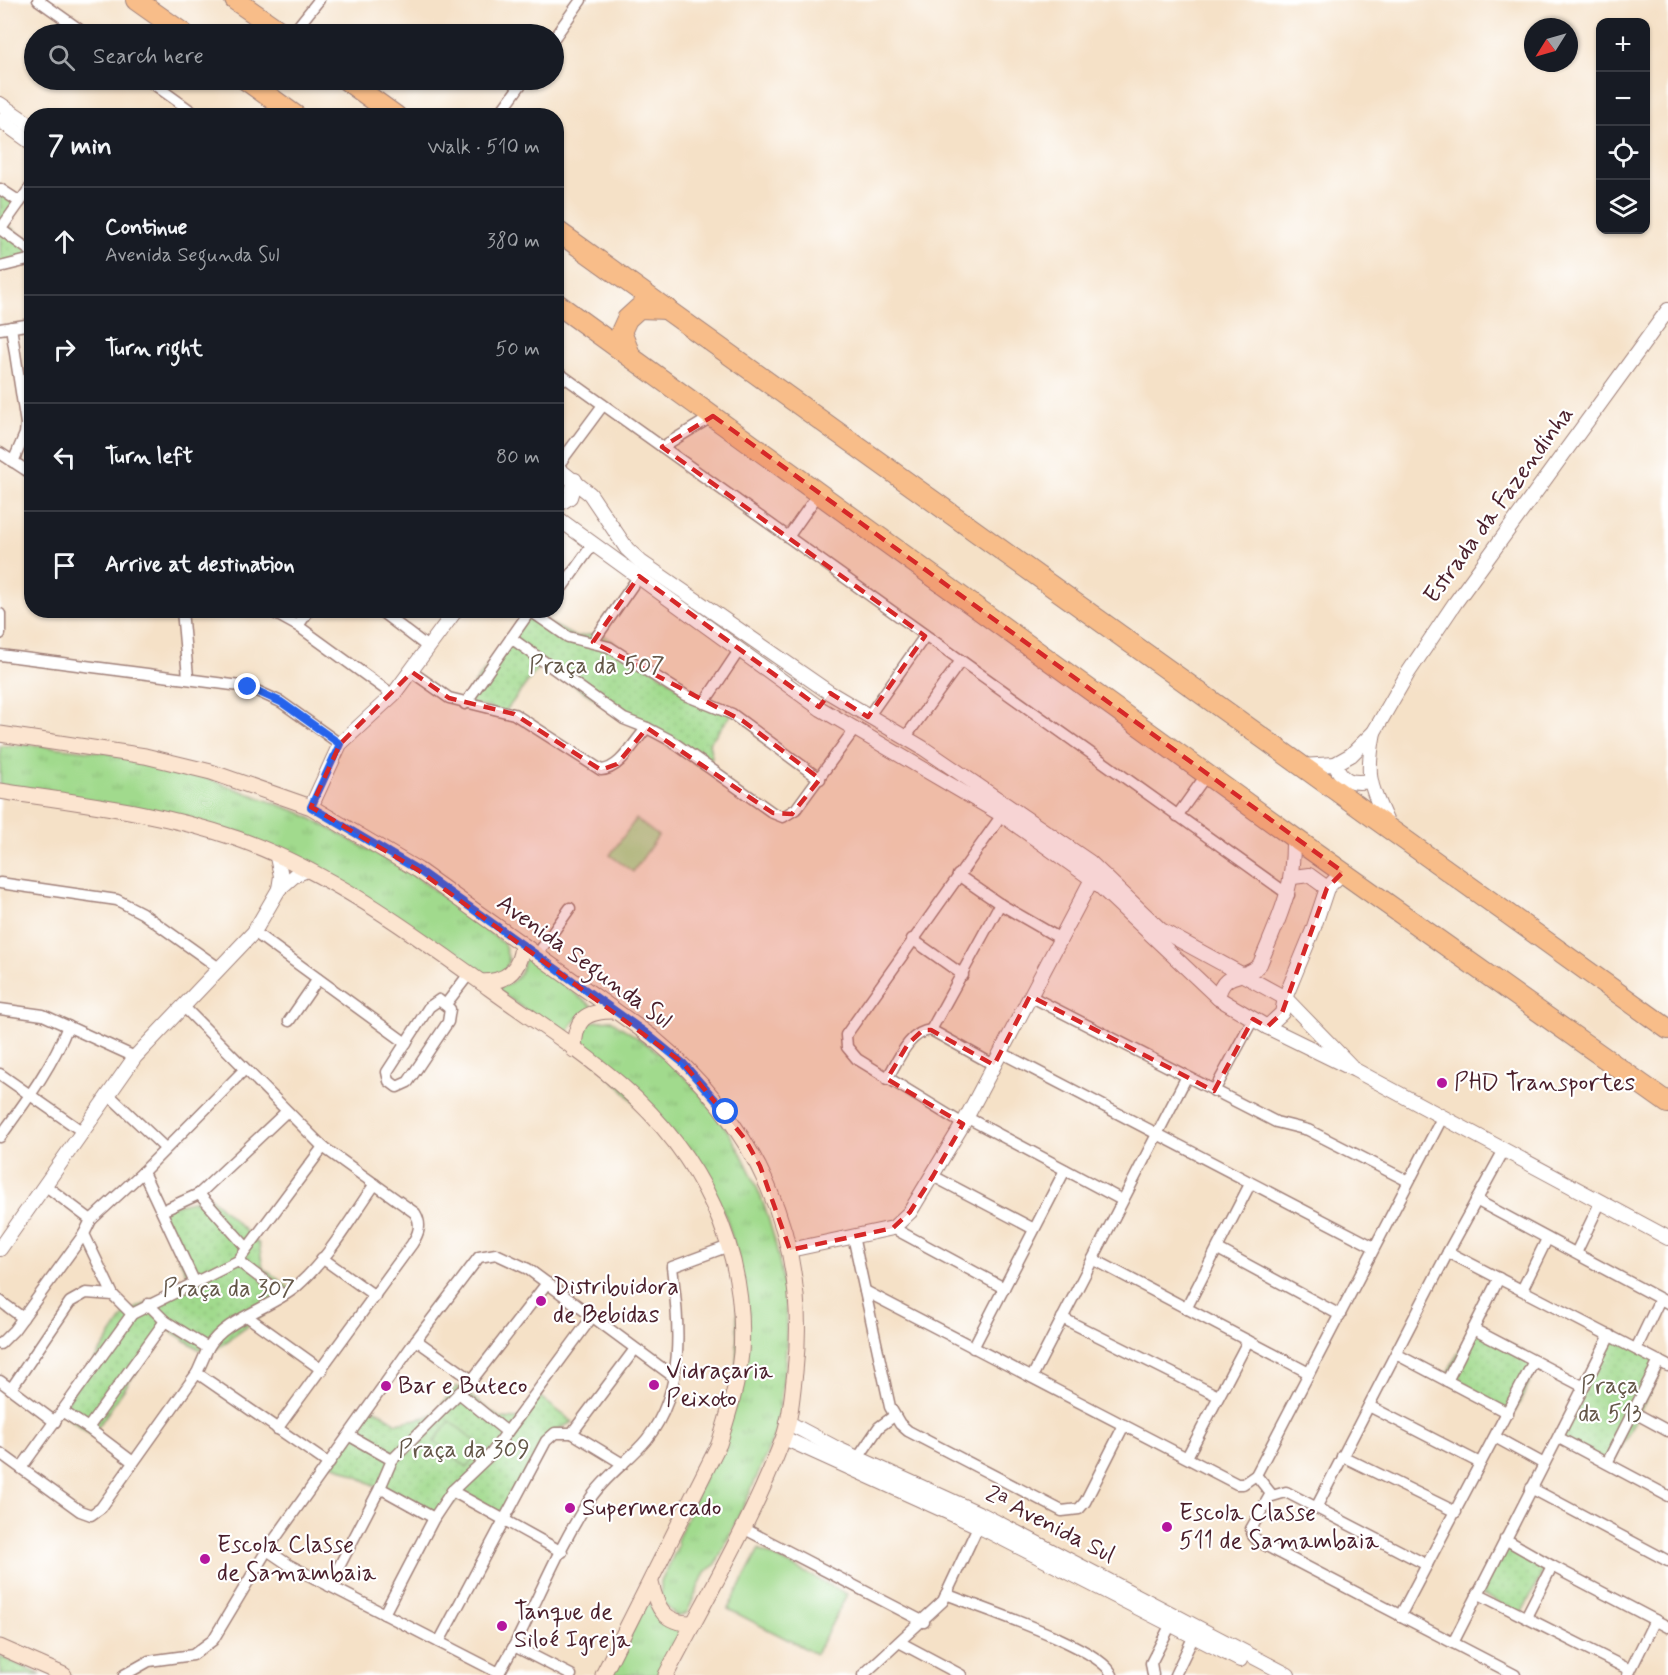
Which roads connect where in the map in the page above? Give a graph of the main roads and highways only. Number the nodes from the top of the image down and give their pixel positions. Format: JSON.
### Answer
{"nodes":[{"id":1,"x":136,"y":0,"type":"edge"},
{"id":2,"x":236,"y":0,"type":"edge"},
{"id":3,"x":170,"y":24,"type":"edge"},
{"id":4,"x":270,"y":24,"type":"edge"},
{"id":5,"x":260,"y":90,"type":"edge"},
{"id":6,"x":360,"y":90,"type":"edge"},
{"id":7,"x":285,"y":108,"type":"edge"},
{"id":8,"x":385,"y":108,"type":"edge"},
{"id":9,"x":564,"y":236,"type":"edge"},
{"id":10,"x":564,"y":309,"type":"edge"},
{"id":11,"x":667,"y":309,"type":"junction"},
{"id":12,"x":631,"y":357,"type":"junction"},
{"id":13,"x":0,"y":734,"type":"edge"},
{"id":14,"x":0,"y":791,"type":"edge"},
{"id":15,"x":522,"y":945,"type":"junction"},
{"id":16,"x":475,"y":978,"type":"junction"},
{"id":17,"x":615,"y":1011,"type":"junction"},
{"id":18,"x":1668,"y":1029,"type":"edge"},
{"id":19,"x":574,"y":1050,"type":"junction"},
{"id":20,"x":1668,"y":1103,"type":"edge"},
{"id":21,"x":651,"y":1583,"type":"junction"},
{"id":22,"x":693,"y":1623,"type":"junction"},
{"id":23,"x":0,"y":1647,"type":"edge"},
{"id":24,"x":64,"y":1675,"type":"edge"},
{"id":25,"x":603,"y":1675,"type":"edge"},
{"id":26,"x":666,"y":1675,"type":"edge"}],
"edges":[{"from":1,"to":3,"type":"highway"},
{"from":2,"to":4,"type":"highway"},
{"from":5,"to":7,"type":"highway"},
{"from":6,"to":8,"type":"highway"},
{"from":9,"to":11,"type":"highway"},
{"from":10,"to":12,"type":"highway"},
{"from":11,"to":12,"type":"highway"},
{"from":11,"to":18,"type":"highway"},
{"from":12,"to":20,"type":"highway"},
{"from":13,"to":15,"type":"main road","name":"Avenida Segunda Sul"},
{"from":14,"to":16,"type":"main road"},
{"from":15,"to":16,"type":"main road"},
{"from":15,"to":17,"type":"main road","name":"Avenida Segunda Sul"},
{"from":16,"to":19,"type":"main road"},
{"from":17,"to":19,"type":"main road"},
{"from":17,"to":22,"type":"main road","name":"Avenida Segunda Sul"},
{"from":19,"to":21,"type":"main road"},
{"from":21,"to":22,"type":"main road"},
{"from":21,"to":25,"type":"main road"},
{"from":22,"to":26,"type":"main road","name":"Avenida Segunda Sul"},
{"from":23,"to":24,"type":"main road"}]}
